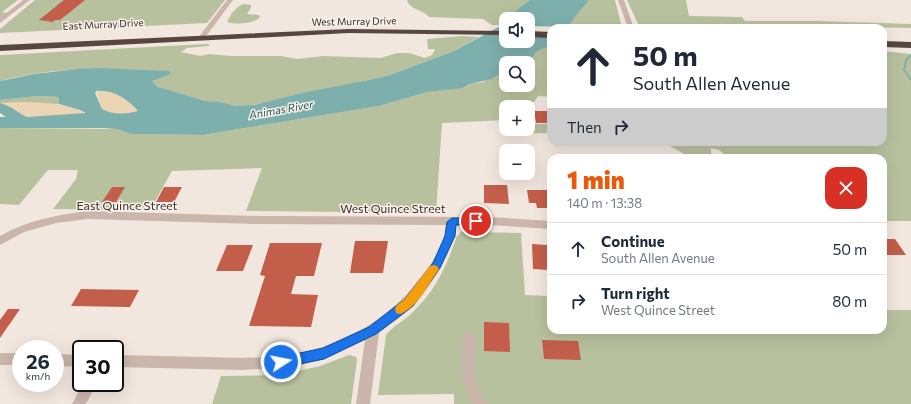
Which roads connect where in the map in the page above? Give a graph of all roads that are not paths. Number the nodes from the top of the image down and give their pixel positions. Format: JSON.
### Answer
{"nodes":[{"id":1,"x":27,"y":0,"type":"edge"},
{"id":2,"x":230,"y":0,"type":"edge"},
{"id":3,"x":621,"y":0,"type":"edge"},
{"id":4,"x":0,"y":21,"type":"edge"},
{"id":5,"x":630,"y":24,"type":"edge"},
{"id":6,"x":499,"y":28,"type":"edge"},
{"id":7,"x":535,"y":29,"type":"edge"},
{"id":8,"x":547,"y":29,"type":"edge"},
{"id":9,"x":208,"y":30,"type":"junction"},
{"id":10,"x":472,"y":30,"type":"junction"},
{"id":11,"x":499,"y":33,"type":"edge"},
{"id":12,"x":535,"y":34,"type":"edge"},
{"id":13,"x":547,"y":35,"type":"edge"},
{"id":14,"x":887,"y":37,"type":"edge"},
{"id":15,"x":911,"y":37,"type":"edge"},
{"id":16,"x":202,"y":38,"type":"junction"},
{"id":17,"x":0,"y":40,"type":"edge"},
{"id":18,"x":887,"y":44,"type":"edge"},
{"id":19,"x":911,"y":45,"type":"edge"},
{"id":20,"x":0,"y":48,"type":"edge"},
{"id":21,"x":259,"y":220,"type":"joint"},
{"id":22,"x":452,"y":222,"type":"junction"},
{"id":23,"x":547,"y":225,"type":"edge"},
{"id":24,"x":0,"y":241,"type":"edge"},
{"id":25,"x":372,"y":330,"type":"junction"},
{"id":26,"x":469,"y":338,"type":"dead end"},
{"id":27,"x":0,"y":359,"type":"edge"},
{"id":28,"x":12,"y":359,"type":"edge"},
{"id":29,"x":124,"y":361,"type":"edge"},
{"id":30,"x":85,"y":392,"type":"edge"},
{"id":31,"x":79,"y":404,"type":"edge"},
{"id":32,"x":363,"y":404,"type":"edge"},
{"id":33,"x":481,"y":404,"type":"edge"}],
"edges":[{"from":1,"to":4,"type":"street"},
{"from":2,"to":9,"type":"street"},
{"from":3,"to":5,"type":"street"},
{"from":6,"to":10,"type":"highway","name":"West Murray Drive"},
{"from":7,"to":8,"type":"highway"},
{"from":9,"to":10,"type":"highway","name":"West Murray Drive"},
{"from":9,"to":16,"type":"street"},
{"from":9,"to":17,"type":"highway","name":"East Murray Drive"},
{"from":10,"to":11,"type":"highway","name":"West Murray Drive"},
{"from":10,"to":16,"type":"highway","name":"West Murray Drive"},
{"from":12,"to":13,"type":"highway"},
{"from":14,"to":15,"type":"highway"},
{"from":16,"to":20,"type":"highway","name":"East Murray Drive"},
{"from":18,"to":19,"type":"highway"},
{"from":21,"to":22,"type":"street","name":"West Quince Street"},
{"from":21,"to":24,"type":"street","name":"East Quince Street"},
{"from":22,"to":23,"type":"street","name":"West Quince Street"},
{"from":22,"to":25,"type":"street"},
{"from":25,"to":29,"type":"street"},
{"from":25,"to":32,"type":"street"},
{"from":26,"to":33,"type":"street"},
{"from":27,"to":28,"type":"street"},
{"from":30,"to":31,"type":"street"}]}
